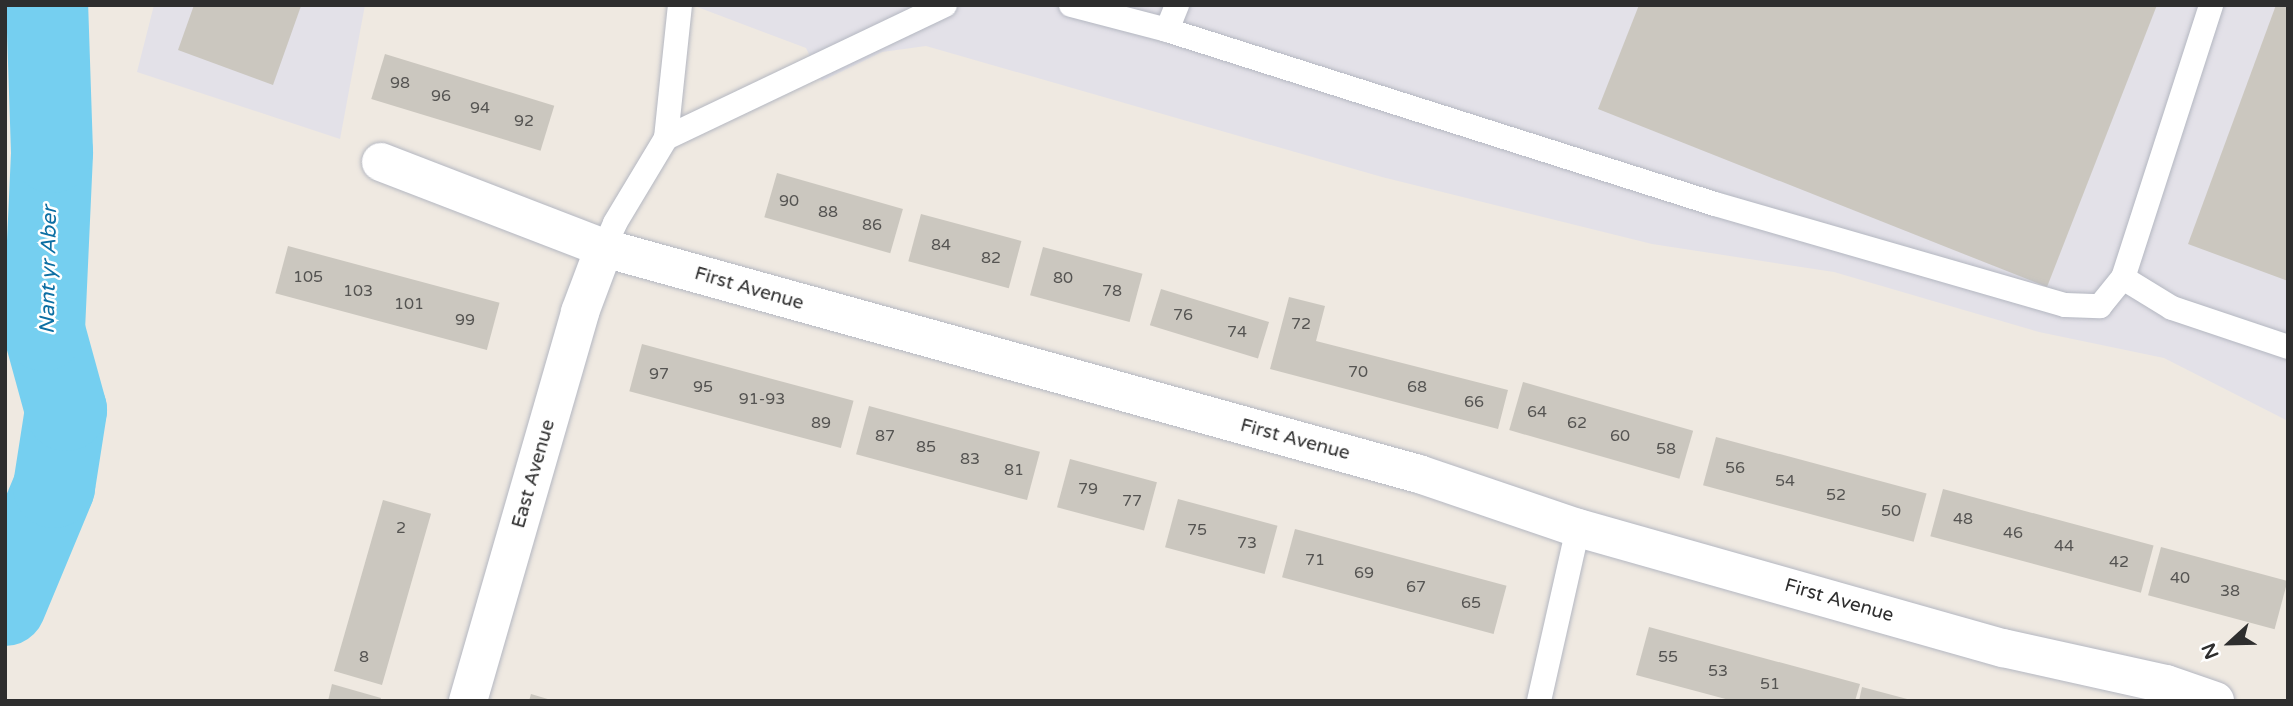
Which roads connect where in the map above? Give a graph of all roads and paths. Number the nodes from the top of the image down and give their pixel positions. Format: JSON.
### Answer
{"nodes":[{"id":1,"x":680,"y":5,"type":"edge"},
{"id":2,"x":945,"y":5,"type":"edge"},
{"id":3,"x":1072,"y":5,"type":"edge"},
{"id":4,"x":1177,"y":5,"type":"edge"},
{"id":5,"x":2211,"y":5,"type":"edge"},
{"id":6,"x":1167,"y":30,"type":"junction"},
{"id":7,"x":666,"y":138,"type":"junction"},
{"id":8,"x":381,"y":162,"type":"dead end"},
{"id":9,"x":604,"y":248,"type":"junction"},
{"id":10,"x":2123,"y":278,"type":"junction"},
{"id":11,"x":2288,"y":347,"type":"edge"},
{"id":12,"x":1578,"y":528,"type":"junction"},
{"id":13,"x":468,"y":701,"type":"edge"},
{"id":14,"x":1539,"y":701,"type":"edge"},
{"id":15,"x":2215,"y":701,"type":"edge"}],
"edges":[{"from":1,"to":7,"type":"lane"},
{"from":2,"to":7,"type":"lane"},
{"from":3,"to":6,"type":"lane"},
{"from":4,"to":6,"type":"lane"},
{"from":5,"to":10,"type":"lane"},
{"from":6,"to":10,"type":"lane"},
{"from":7,"to":9,"type":"lane"},
{"from":8,"to":9,"type":"street","name":"First Avenue"},
{"from":9,"to":12,"type":"street","name":"First Avenue"},
{"from":9,"to":13,"type":"street","name":"East Avenue"},
{"from":10,"to":11,"type":"lane"},
{"from":12,"to":14,"type":"lane"},
{"from":12,"to":15,"type":"street","name":"First Avenue"}]}
